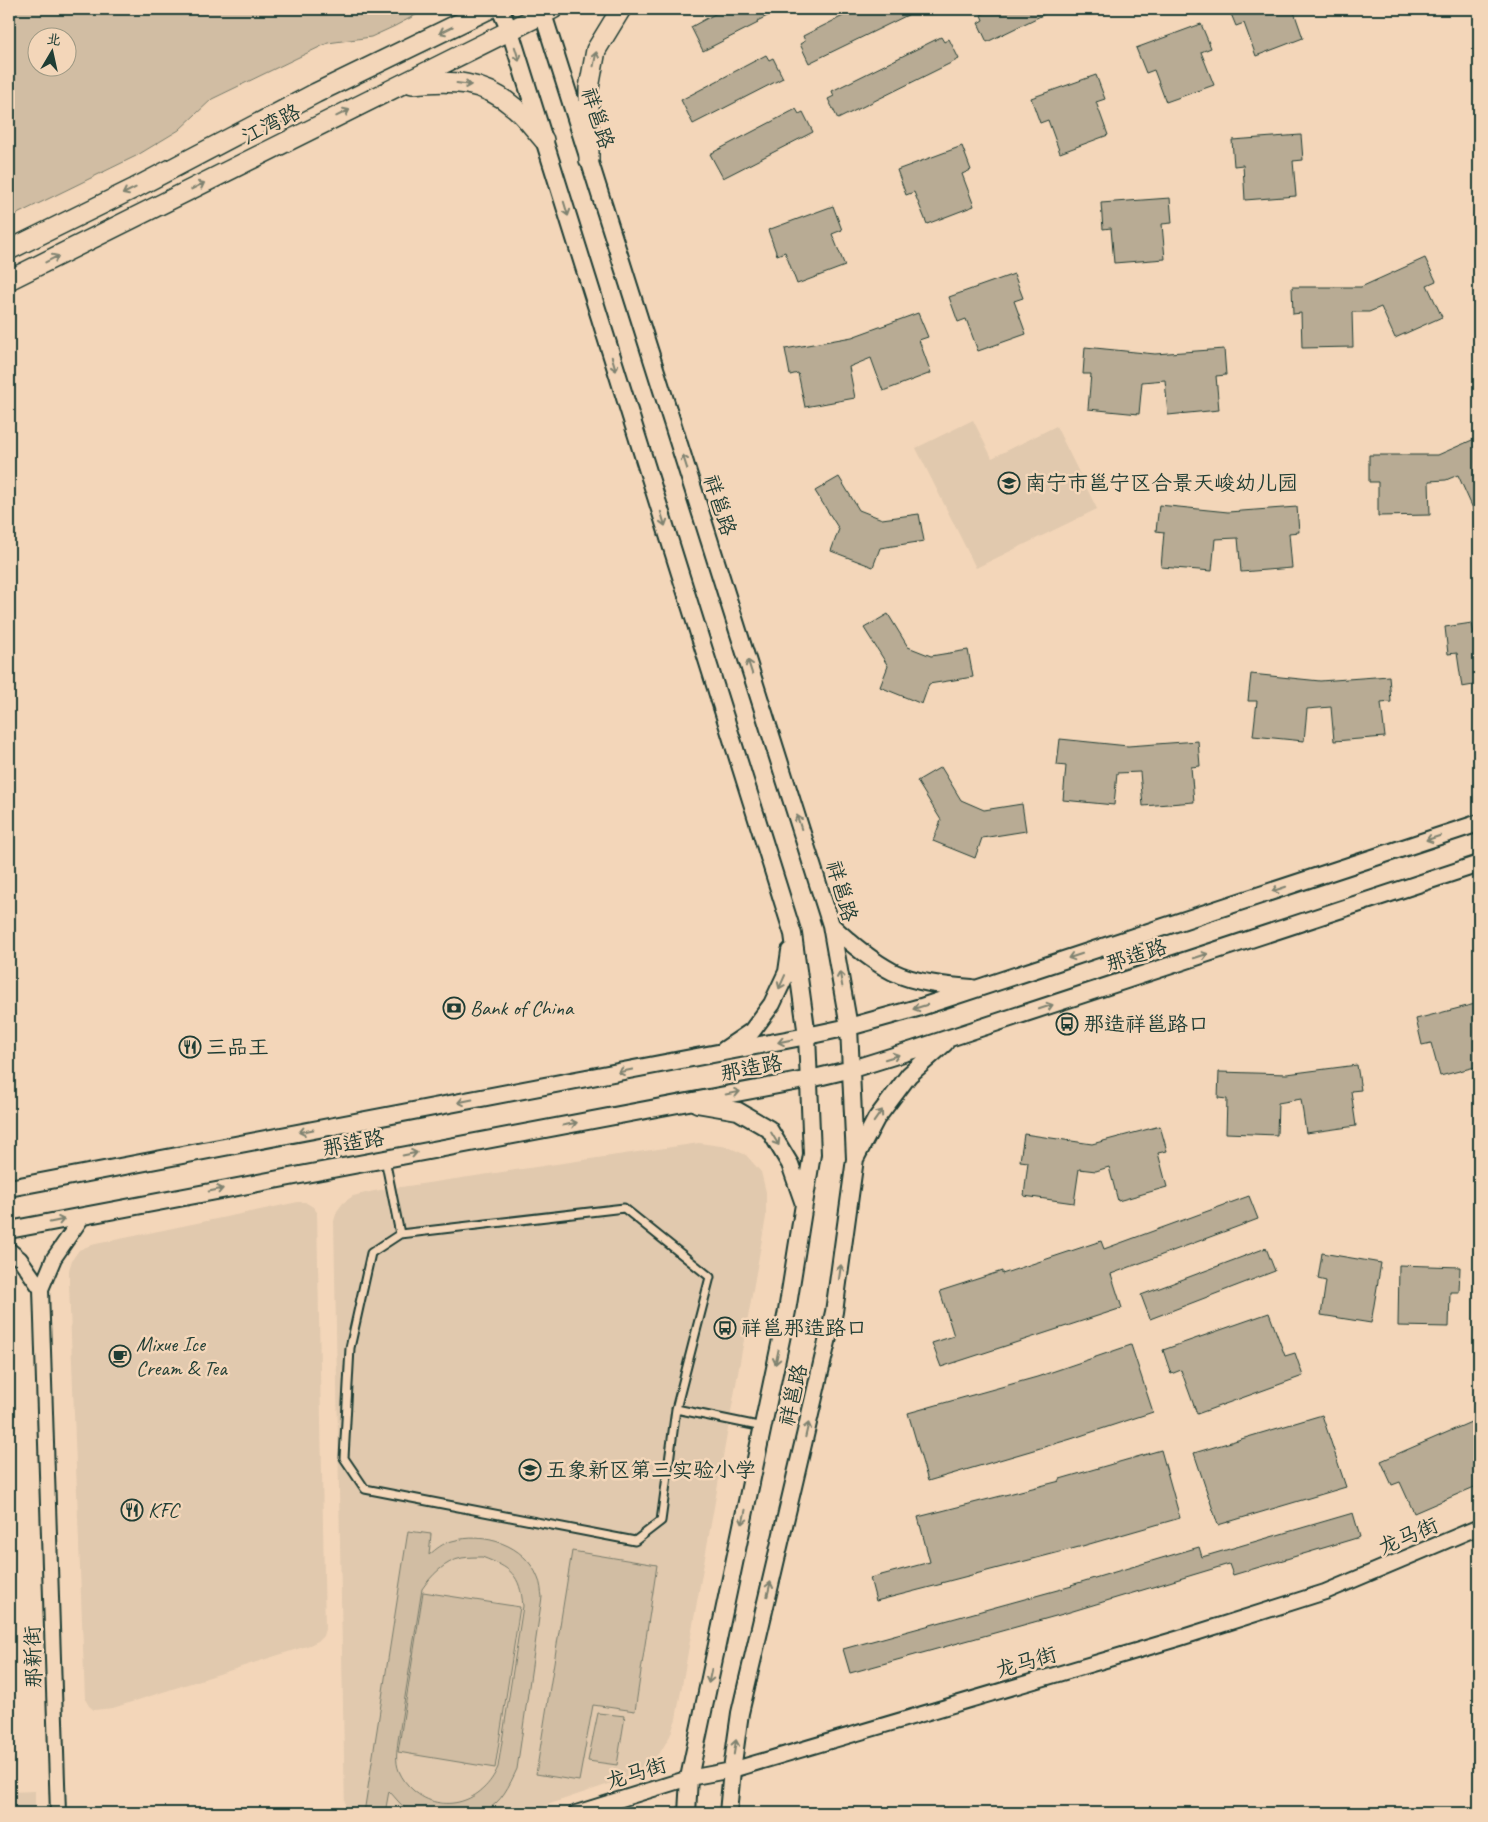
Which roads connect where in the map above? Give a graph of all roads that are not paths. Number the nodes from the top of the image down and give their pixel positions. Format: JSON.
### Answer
{"nodes":[{"id":1,"x":489,"y":9,"type":"edge"},
{"id":2,"x":500,"y":9,"type":"edge"},
{"id":3,"x":621,"y":9,"type":"edge"},
{"id":4,"x":545,"y":11,"type":"edge"},
{"id":5,"x":510,"y":31,"type":"junction"},
{"id":6,"x":398,"y":86,"type":"junction"},
{"id":7,"x":544,"y":140,"type":"junction"},
{"id":8,"x":589,"y":160,"type":"junction"},
{"id":9,"x":9,"y":250,"type":"edge"},
{"id":10,"x":9,"y":280,"type":"edge"},
{"id":11,"x":1479,"y":822,"type":"edge"},
{"id":12,"x":1479,"y":864,"type":"edge"},
{"id":13,"x":831,"y":925,"type":"junction"},
{"id":14,"x":793,"y":934,"type":"junction"},
{"id":15,"x":976,"y":989,"type":"junction"},
{"id":16,"x":849,"y":1027,"type":"junction"},
{"id":17,"x":807,"y":1036,"type":"junction"},
{"id":18,"x":949,"y":1039,"type":"junction"},
{"id":19,"x":720,"y":1053,"type":"junction"},
{"id":20,"x":852,"y":1068,"type":"junction"},
{"id":21,"x":810,"y":1079,"type":"junction"},
{"id":22,"x":686,"y":1102,"type":"junction"},
{"id":23,"x":384,"y":1159,"type":"junction"},
{"id":24,"x":855,"y":1159,"type":"junction"},
{"id":25,"x":9,"y":1188,"type":"edge"},
{"id":26,"x":805,"y":1206,"type":"junction"},
{"id":27,"x":83,"y":1216,"type":"junction"},
{"id":28,"x":9,"y":1230,"type":"edge"},
{"id":29,"x":400,"y":1234,"type":"junction"},
{"id":30,"x":9,"y":1250,"type":"edge"},
{"id":31,"x":41,"y":1289,"type":"junction"},
{"id":32,"x":676,"y":1409,"type":"junction"},
{"id":33,"x":763,"y":1427,"type":"junction"},
{"id":34,"x":1479,"y":1527,"type":"edge"},
{"id":35,"x":732,"y":1770,"type":"junction"},
{"id":36,"x":689,"y":1778,"type":"junction"},
{"id":37,"x":58,"y":1813,"type":"edge"},
{"id":38,"x":576,"y":1813,"type":"edge"},
{"id":39,"x":687,"y":1813,"type":"edge"},
{"id":40,"x":728,"y":1813,"type":"edge"}],
"edges":[{"from":1,"to":9,"type":"main road","name":"江湾路","one_way":true},
{"from":2,"to":5,"type":"street","name":"祥邕路"},
{"from":8,"to":3,"type":"main road","one_way":true},
{"from":4,"to":5,"type":"main road","name":"江湾路"},
{"from":4,"to":8,"type":"street","name":"祥邕路"},
{"from":5,"to":6,"type":"main road","name":"江湾路"},
{"from":5,"to":7,"type":"street","name":"祥邕路","one_way":true},
{"from":6,"to":7,"type":"main road","one_way":true},
{"from":10,"to":6,"type":"main road","name":"江湾路","one_way":true},
{"from":7,"to":14,"type":"street","name":"祥邕路","one_way":true},
{"from":13,"to":8,"type":"street","name":"祥邕路","one_way":true},
{"from":11,"to":15,"type":"street","name":"那造路","one_way":true},
{"from":18,"to":12,"type":"street","name":"那造路","one_way":true},
{"from":13,"to":15,"type":"street"},
{"from":16,"to":13,"type":"street","name":"祥邕路","one_way":true},
{"from":14,"to":17,"type":"street","name":"祥邕路"},
{"from":14,"to":19,"type":"street","one_way":true},
{"from":15,"to":16,"type":"street","name":"那造路","one_way":true},
{"from":16,"to":17,"type":"street","name":"那造路"},
{"from":16,"to":20,"type":"street","name":"祥邕路"},
{"from":17,"to":19,"type":"street","name":"那造路","one_way":true},
{"from":17,"to":21,"type":"street","name":"祥邕路"},
{"from":20,"to":18,"type":"street","name":"那造路","one_way":true},
{"from":24,"to":18,"type":"street","one_way":true},
{"from":19,"to":25,"type":"street","name":"那造路","one_way":true},
{"from":20,"to":21,"type":"street","name":"那造路"},
{"from":20,"to":24,"type":"street","name":"祥邕路"},
{"from":22,"to":21,"type":"street","name":"那造路","one_way":true},
{"from":21,"to":26,"type":"street","name":"祥邕路"},
{"from":23,"to":22,"type":"street","name":"那造路","one_way":true},
{"from":22,"to":26,"type":"street","one_way":true},
{"from":27,"to":23,"type":"street","name":"那造路","one_way":true},
{"from":23,"to":29,"type":"lane"},
{"from":35,"to":24,"type":"street","name":"祥邕路","one_way":true},
{"from":26,"to":33,"type":"street","name":"祥邕路","one_way":true},
{"from":28,"to":27,"type":"street","name":"那造路","one_way":true},
{"from":27,"to":31,"type":"street"},
{"from":29,"to":32,"type":"lane"},
{"from":29,"to":32,"type":"lane"},
{"from":30,"to":31,"type":"street"},
{"from":31,"to":37,"type":"street","name":"那新街"},
{"from":32,"to":33,"type":"lane"},
{"from":33,"to":36,"type":"street","name":"祥邕路","one_way":true},
{"from":34,"to":35,"type":"street","name":"龙马街"},
{"from":35,"to":36,"type":"street","name":"龙马街"},
{"from":35,"to":40,"type":"street","name":"祥邕路"},
{"from":36,"to":38,"type":"street","name":"龙马街"},
{"from":36,"to":39,"type":"street","name":"祥邕路"}]}
